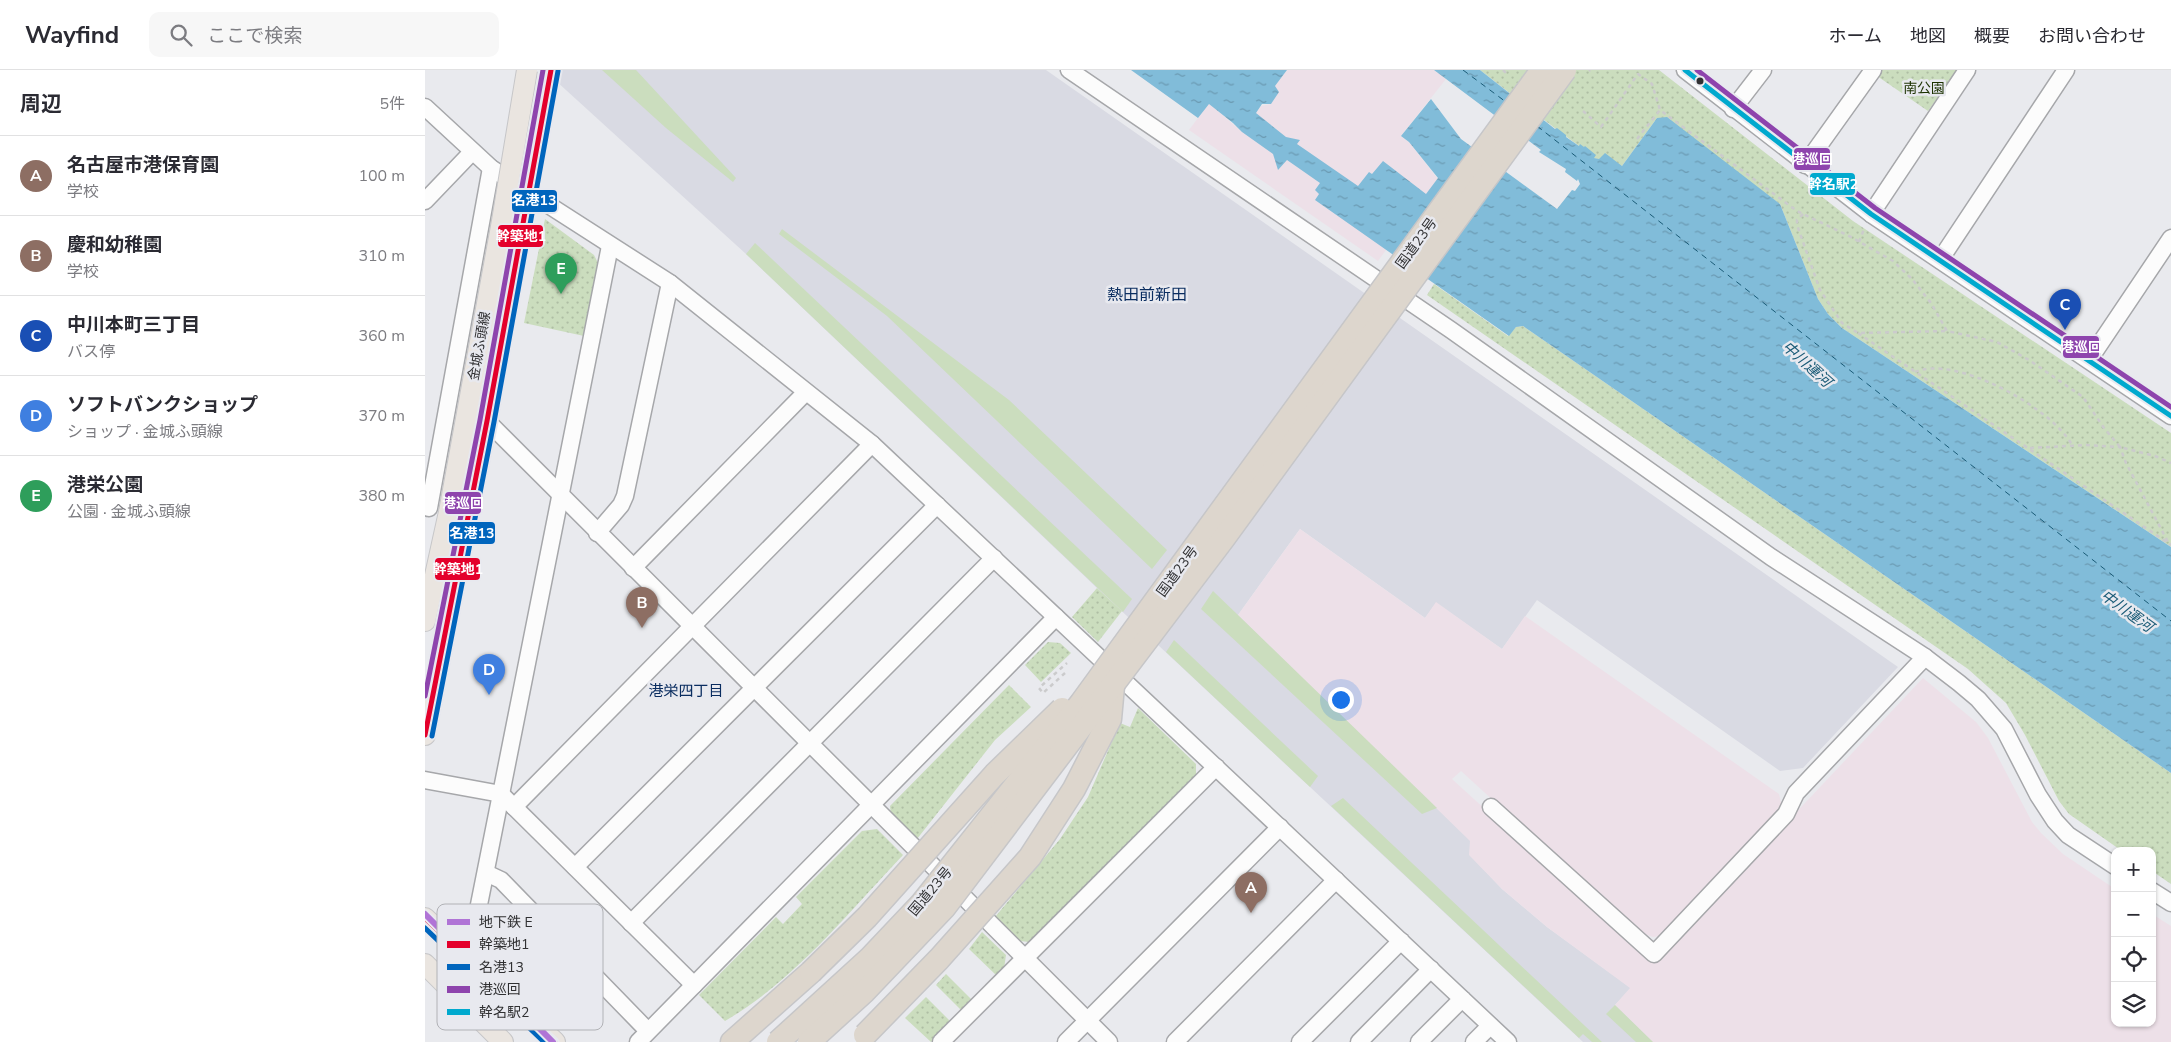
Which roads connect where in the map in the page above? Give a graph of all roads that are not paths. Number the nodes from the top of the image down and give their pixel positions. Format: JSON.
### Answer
{"nodes":[{"id":1,"x":527,"y":70,"type":"edge"},
{"id":2,"x":551,"y":70,"type":"edge"},
{"id":3,"x":1069,"y":70,"type":"edge"},
{"id":4,"x":1542,"y":70,"type":"edge"},
{"id":5,"x":1565,"y":70,"type":"edge"},
{"id":6,"x":1685,"y":70,"type":"edge"},
{"id":7,"x":1763,"y":70,"type":"edge"},
{"id":8,"x":1873,"y":70,"type":"edge"},
{"id":9,"x":1967,"y":70,"type":"edge"},
{"id":10,"x":2066,"y":70,"type":"edge"},
{"id":11,"x":425,"y":107,"type":"edge"},
{"id":12,"x":1733,"y":108,"type":"junction"},
{"id":13,"x":472,"y":152,"type":"junction"},
{"id":14,"x":1805,"y":165,"type":"junction"},
{"id":15,"x":491,"y":168,"type":"junction"},
{"id":16,"x":425,"y":201,"type":"edge"},
{"id":17,"x":1871,"y":214,"type":"junction"},
{"id":18,"x":2171,"y":238,"type":"edge"},
{"id":19,"x":611,"y":246,"type":"junction"},
{"id":20,"x":1940,"y":260,"type":"junction"},
{"id":21,"x":670,"y":283,"type":"junction"},
{"id":22,"x":2089,"y":360,"type":"junction"},
{"id":23,"x":806,"y":392,"type":"junction"},
{"id":24,"x":2171,"y":416,"type":"edge"},
{"id":25,"x":487,"y":420,"type":"junction"},
{"id":26,"x":872,"y":444,"type":"junction"},
{"id":27,"x":561,"y":496,"type":"junction"},
{"id":28,"x":937,"y":505,"type":"junction"},
{"id":29,"x":427,"y":506,"type":"edge"},
{"id":30,"x":449,"y":512,"type":"junction"},
{"id":31,"x":597,"y":533,"type":"junction"},
{"id":32,"x":994,"y":558,"type":"junction"},
{"id":33,"x":633,"y":568,"type":"junction"},
{"id":34,"x":1057,"y":617,"type":"junction"},
{"id":35,"x":425,"y":621,"type":"edge"},
{"id":36,"x":692,"y":627,"type":"junction"},
{"id":37,"x":1925,"y":656,"type":"junction"},
{"id":38,"x":1103,"y":686,"type":"junction"},
{"id":39,"x":753,"y":688,"type":"junction"},
{"id":40,"x":425,"y":735,"type":"edge"},
{"id":41,"x":809,"y":744,"type":"junction"},
{"id":42,"x":1216,"y":767,"type":"junction"},
{"id":43,"x":425,"y":780,"type":"edge"},
{"id":44,"x":501,"y":794,"type":"junction"},
{"id":45,"x":871,"y":805,"type":"junction"},
{"id":46,"x":514,"y":806,"type":"junction"},
{"id":47,"x":1491,"y":808,"type":"dead end"},
{"id":48,"x":1280,"y":827,"type":"junction"},
{"id":49,"x":2111,"y":863,"type":"edge"},
{"id":50,"x":575,"y":867,"type":"junction"},
{"id":51,"x":485,"y":873,"type":"junction"},
{"id":52,"x":1336,"y":880,"type":"junction"},
{"id":53,"x":2155,"y":892,"type":"edge"},
{"id":54,"x":2171,"y":903,"type":"edge"},
{"id":55,"x":479,"y":904,"type":"edge"},
{"id":56,"x":523,"y":904,"type":"edge"},
{"id":57,"x":425,"y":918,"type":"edge"},
{"id":58,"x":631,"y":923,"type":"junction"},
{"id":59,"x":437,"y":930,"type":"edge"},
{"id":60,"x":1401,"y":941,"type":"junction"},
{"id":61,"x":1024,"y":958,"type":"junction"},
{"id":62,"x":425,"y":964,"type":"edge"},
{"id":63,"x":1431,"y":969,"type":"junction"},
{"id":64,"x":437,"y":976,"type":"edge"},
{"id":65,"x":694,"y":985,"type":"junction"},
{"id":66,"x":603,"y":992,"type":"edge"},
{"id":67,"x":1462,"y":999,"type":"junction"},
{"id":68,"x":1087,"y":1021,"type":"junction"},
{"id":69,"x":1490,"y":1026,"type":"junction"},
{"id":70,"x":491,"y":1030,"type":"edge"},
{"id":71,"x":542,"y":1030,"type":"edge"},
{"id":72,"x":643,"y":1036,"type":"edge"},
{"id":73,"x":861,"y":1039,"type":"edge"},
{"id":74,"x":503,"y":1042,"type":"edge"},
{"id":75,"x":555,"y":1042,"type":"edge"},
{"id":76,"x":732,"y":1042,"type":"edge"},
{"id":77,"x":778,"y":1042,"type":"edge"},
{"id":78,"x":809,"y":1042,"type":"edge"},
{"id":79,"x":941,"y":1042,"type":"edge"},
{"id":80,"x":1067,"y":1042,"type":"edge"},
{"id":81,"x":1109,"y":1042,"type":"edge"},
{"id":82,"x":1175,"y":1042,"type":"edge"},
{"id":83,"x":1300,"y":1042,"type":"edge"},
{"id":84,"x":1359,"y":1042,"type":"edge"},
{"id":85,"x":1419,"y":1042,"type":"edge"},
{"id":86,"x":1474,"y":1042,"type":"edge"},
{"id":87,"x":1508,"y":1042,"type":"edge"}],
"edges":[{"from":1,"to":30,"type":"main road","name":"金城ふ頭線","bridge":true},
{"from":2,"to":25,"type":"main road","name":"金城ふ頭線","bridge":true},
{"from":3,"to":37,"type":"street"},
{"from":4,"to":38,"type":"highway","name":"国道23号","bridge":true},
{"from":5,"to":38,"type":"highway","name":"国道23号","bridge":true},
{"from":6,"to":12,"type":"street"},
{"from":7,"to":12,"type":"street"},
{"from":8,"to":14,"type":"street"},
{"from":9,"to":17,"type":"street"},
{"from":10,"to":20,"type":"street"},
{"from":11,"to":13,"type":"street"},
{"from":12,"to":14,"type":"street"},
{"from":13,"to":15,"type":"street"},
{"from":13,"to":16,"type":"street"},
{"from":14,"to":17,"type":"street"},
{"from":15,"to":19,"type":"street"},
{"from":15,"to":29,"type":"street"},
{"from":17,"to":20,"type":"street"},
{"from":18,"to":22,"type":"street"},
{"from":19,"to":21,"type":"street"},
{"from":19,"to":27,"type":"street"},
{"from":20,"to":22,"type":"street"},
{"from":21,"to":23,"type":"street"},
{"from":21,"to":31,"type":"street"},
{"from":22,"to":24,"type":"street"},
{"from":23,"to":26,"type":"street"},
{"from":23,"to":33,"type":"street"},
{"from":25,"to":27,"type":"street"},
{"from":25,"to":40,"type":"main road","name":"金城ふ頭線"},
{"from":26,"to":28,"type":"street"},
{"from":26,"to":36,"type":"street"},
{"from":27,"to":31,"type":"street"},
{"from":27,"to":44,"type":"street"},
{"from":28,"to":32,"type":"street"},
{"from":28,"to":39,"type":"street"},
{"from":29,"to":30,"type":"street"},
{"from":30,"to":35,"type":"main road","name":"金城ふ頭線"},
{"from":31,"to":33,"type":"street"},
{"from":32,"to":34,"type":"street"},
{"from":32,"to":41,"type":"street"},
{"from":33,"to":36,"type":"street"},
{"from":34,"to":42,"type":"street"},
{"from":34,"to":45,"type":"street"},
{"from":36,"to":39,"type":"street"},
{"from":36,"to":46,"type":"street"},
{"from":37,"to":47,"type":"street"},
{"from":37,"to":49,"type":"street"},
{"from":38,"to":73,"type":"highway","bridge":true},
{"from":38,"to":76,"type":"highway","bridge":true},
{"from":38,"to":77,"type":"highway","name":"国道23号","bridge":true},
{"from":38,"to":78,"type":"highway","name":"国道23号","bridge":true},
{"from":39,"to":41,"type":"street"},
{"from":39,"to":50,"type":"street"},
{"from":41,"to":45,"type":"street"},
{"from":41,"to":58,"type":"street"},
{"from":42,"to":48,"type":"street"},
{"from":42,"to":61,"type":"street"},
{"from":43,"to":44,"type":"street"},
{"from":44,"to":46,"type":"street"},
{"from":44,"to":51,"type":"street"},
{"from":45,"to":61,"type":"street"},
{"from":45,"to":65,"type":"street"},
{"from":46,"to":50,"type":"street"},
{"from":48,"to":52,"type":"street"},
{"from":48,"to":68,"type":"street"},
{"from":50,"to":58,"type":"street"},
{"from":51,"to":55,"type":"street"},
{"from":51,"to":56,"type":"street"},
{"from":52,"to":60,"type":"street"},
{"from":52,"to":82,"type":"street"},
{"from":53,"to":54,"type":"street"},
{"from":57,"to":59,"type":"main road"},
{"from":58,"to":65,"type":"street"},
{"from":60,"to":63,"type":"street"},
{"from":60,"to":83,"type":"street"},
{"from":61,"to":68,"type":"street"},
{"from":61,"to":79,"type":"street"},
{"from":62,"to":64,"type":"main road"},
{"from":63,"to":67,"type":"street"},
{"from":63,"to":84,"type":"street"},
{"from":65,"to":72,"type":"street"},
{"from":66,"to":72,"type":"street"},
{"from":67,"to":69,"type":"street"},
{"from":67,"to":85,"type":"street"},
{"from":68,"to":80,"type":"street"},
{"from":68,"to":81,"type":"street"},
{"from":69,"to":86,"type":"street"},
{"from":69,"to":87,"type":"street"},
{"from":70,"to":74,"type":"main road"},
{"from":71,"to":75,"type":"main road"}]}
